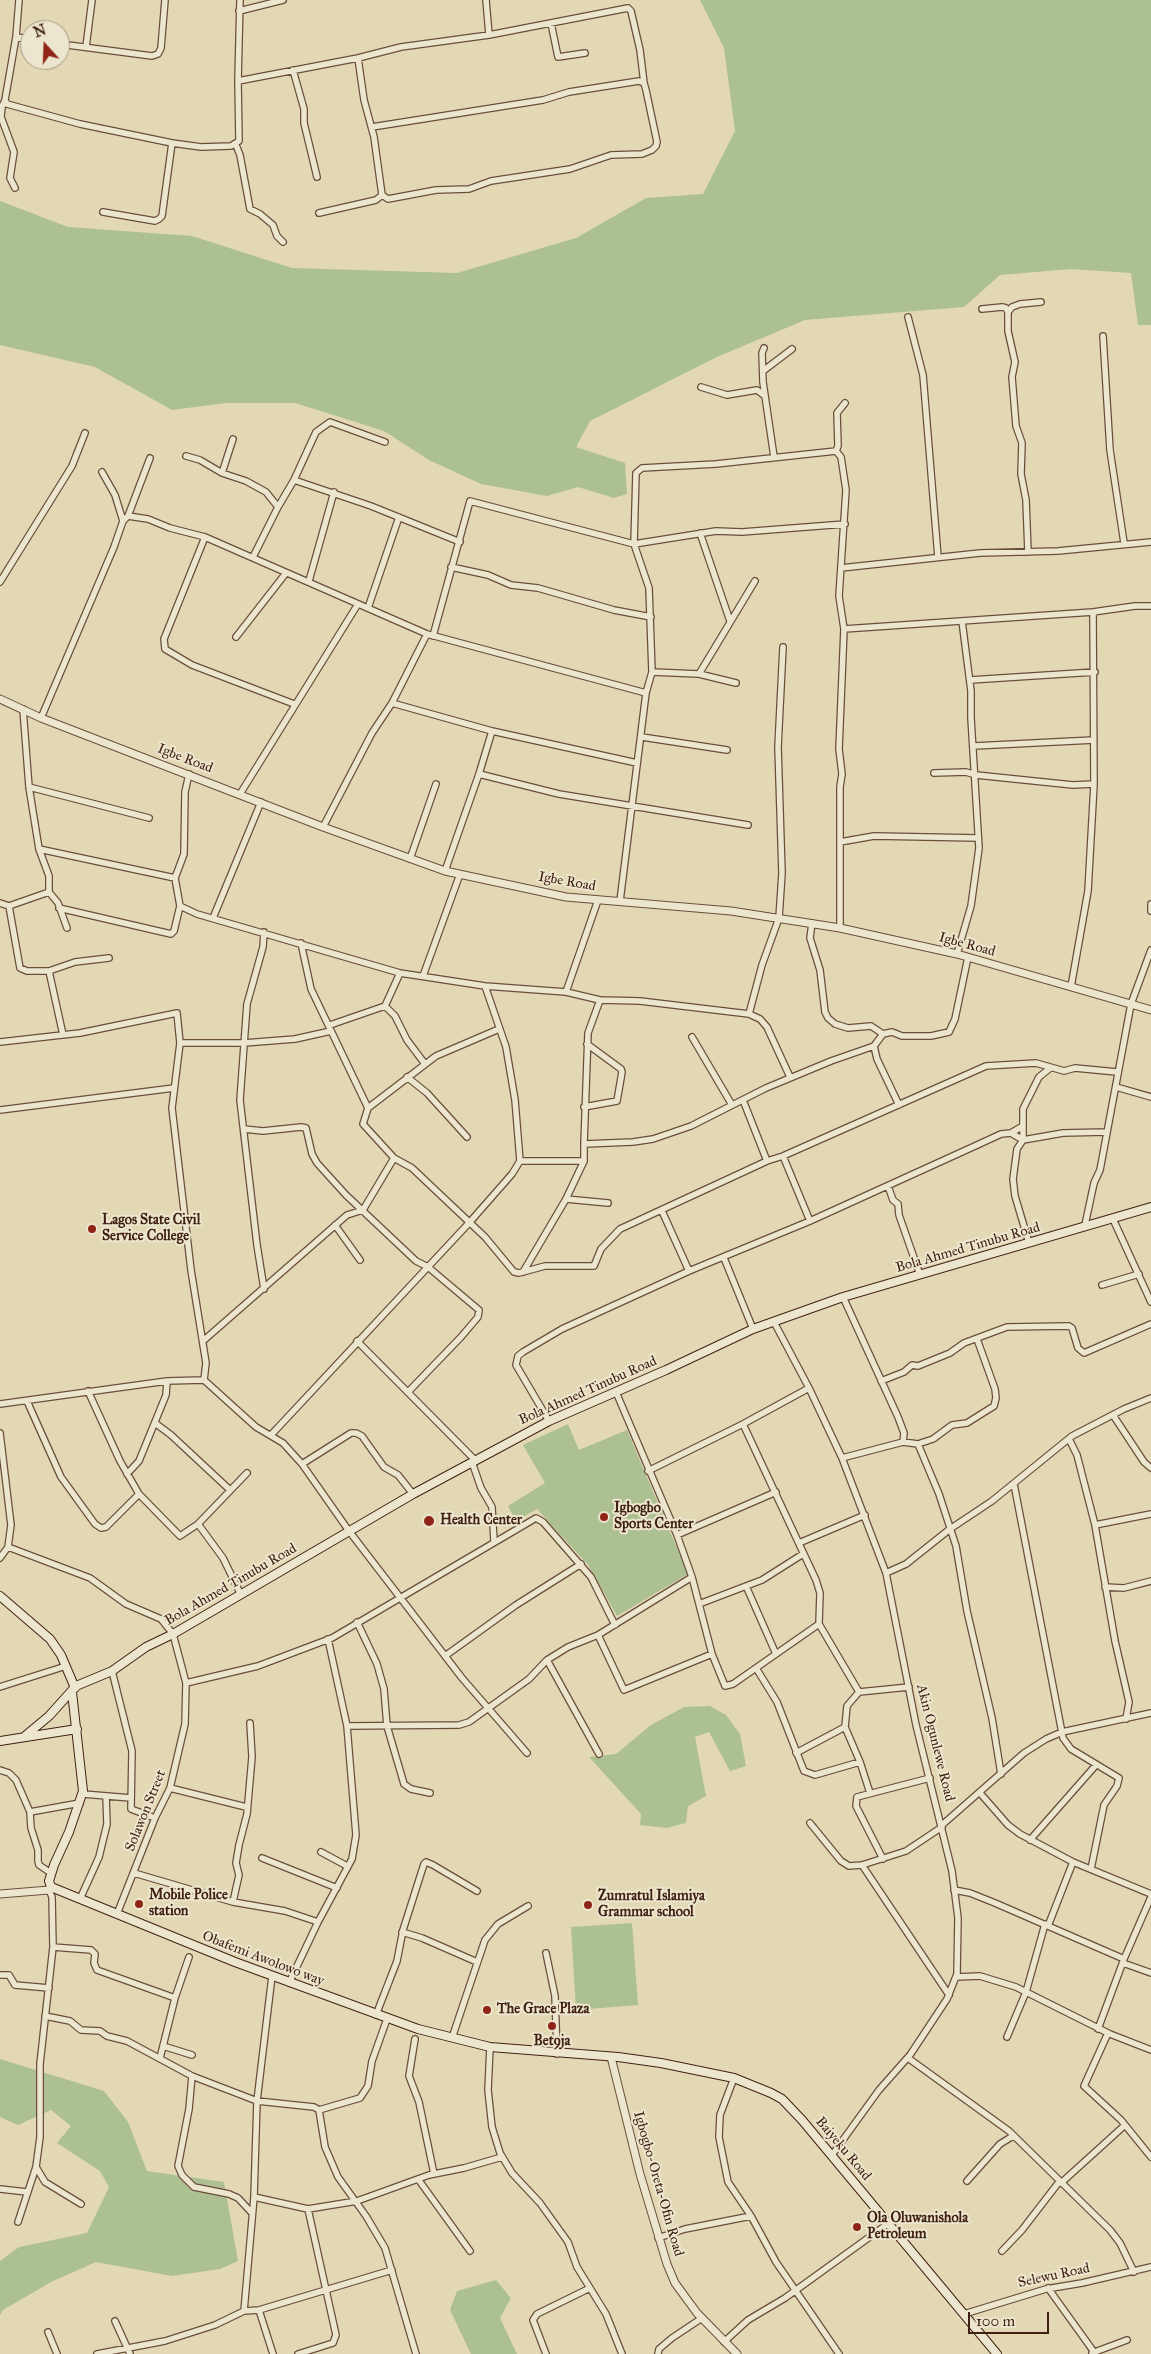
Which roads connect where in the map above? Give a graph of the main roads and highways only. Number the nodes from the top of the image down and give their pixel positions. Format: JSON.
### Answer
{"nodes":[{"id":1,"x":1151,"y":1207,"type":"edge"},
{"id":2,"x":0,"y":1596,"type":"edge"},
{"id":3,"x":73,"y":1690,"type":"junction"},
{"id":4,"x":77,"y":1730,"type":"junction"},
{"id":5,"x":25,"y":1736,"type":"junction"},
{"id":6,"x":0,"y":1741,"type":"edge"},
{"id":7,"x":611,"y":2056,"type":"joint"},
{"id":8,"x":996,"y":2354,"type":"edge"}],
"edges":[{"from":1,"to":3,"type":"main road","name":"Bola Ahmed Tinubu Road"},
{"from":2,"to":3,"type":"main road"},
{"from":3,"to":4,"type":"main road"},
{"from":3,"to":5,"type":"main road"},
{"from":4,"to":5,"type":"main road"},
{"from":4,"to":7,"type":"main road","name":"Obafemi Awolowo way"},
{"from":5,"to":6,"type":"main road"},
{"from":7,"to":8,"type":"main road","name":"Baiyeku Road"}]}
